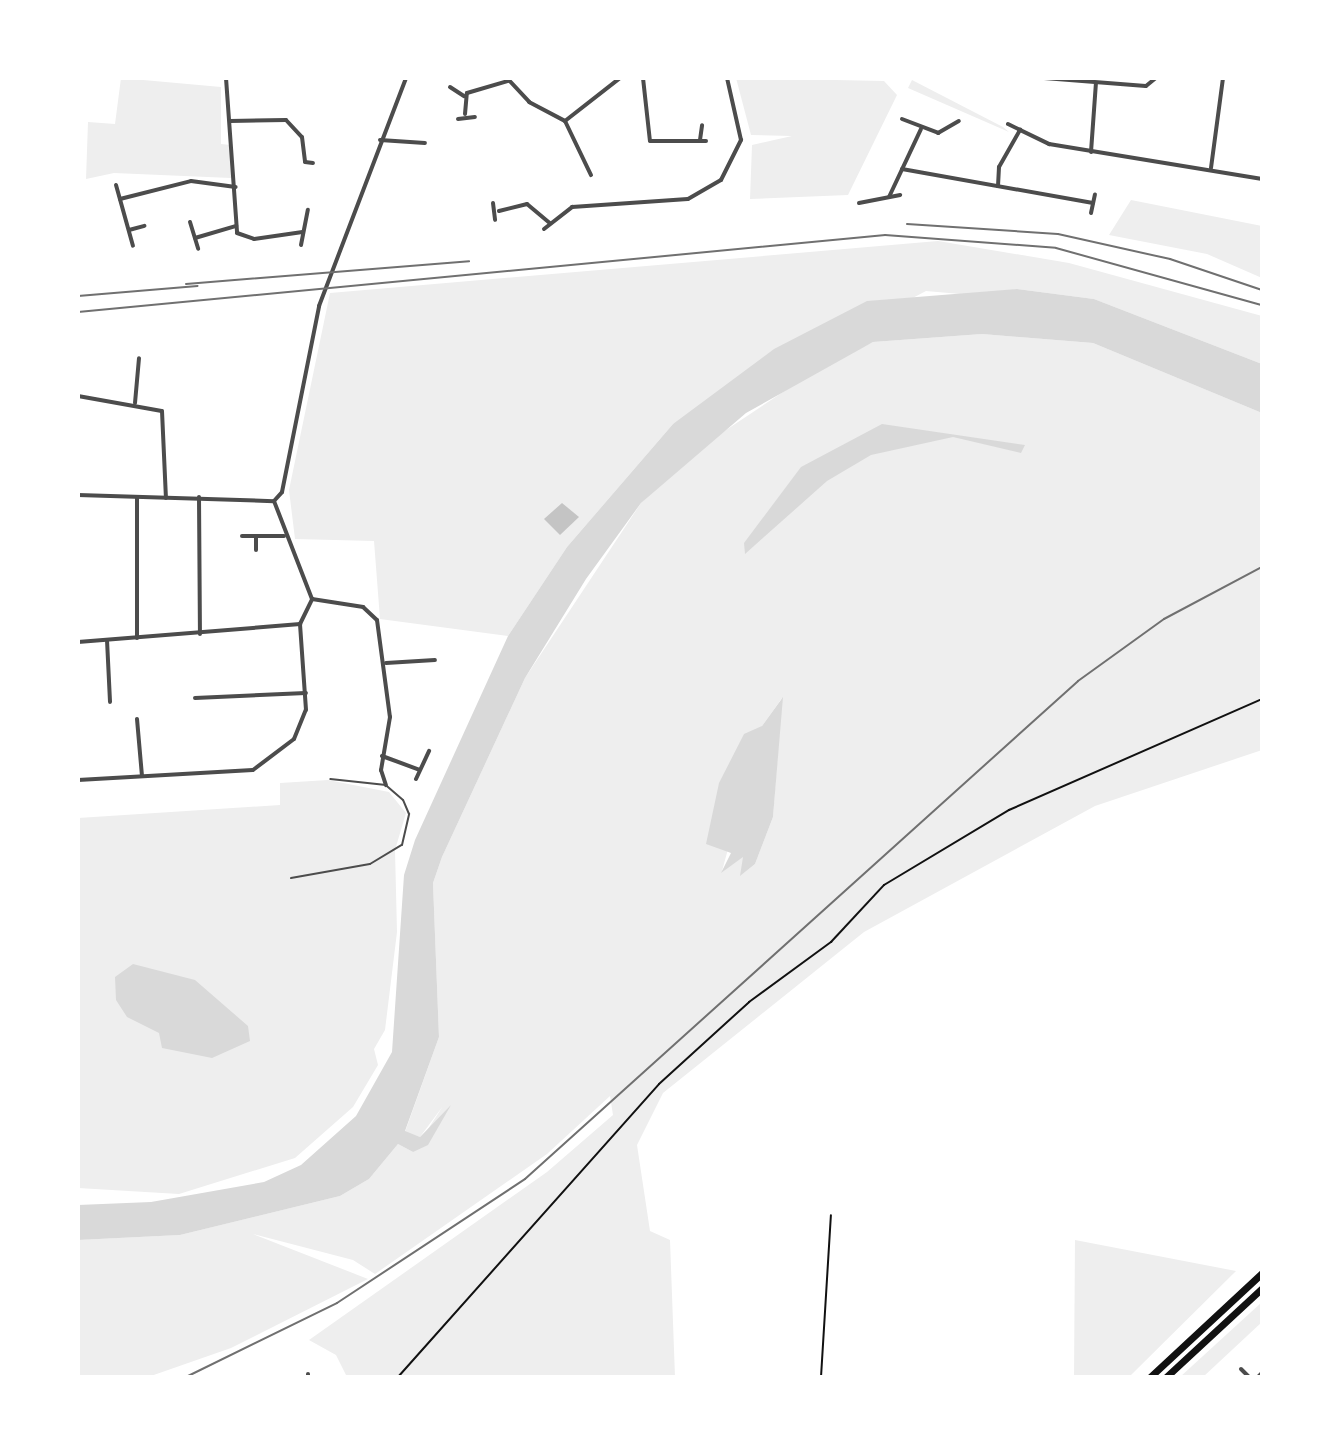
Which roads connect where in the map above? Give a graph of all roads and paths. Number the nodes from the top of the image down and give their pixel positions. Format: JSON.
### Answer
{"nodes":[{"id":1,"x":226,"y":78,"type":"edge"},
{"id":2,"x":406,"y":78,"type":"edge"},
{"id":3,"x":596,"y":78,"type":"edge"},
{"id":4,"x":620,"y":78,"type":"edge"},
{"id":5,"x":643,"y":78,"type":"edge"},
{"id":6,"x":727,"y":78,"type":"edge"},
{"id":7,"x":1044,"y":78,"type":"edge"},
{"id":8,"x":1156,"y":78,"type":"edge"},
{"id":9,"x":1223,"y":78,"type":"edge"},
{"id":10,"x":508,"y":80,"type":"edge"},
{"id":11,"x":1096,"y":83,"type":"junction"},
{"id":12,"x":450,"y":87,"type":"dead end"},
{"id":13,"x":602,"y":87,"type":"junction"},
{"id":14,"x":464,"y":96,"type":"junction"},
{"id":15,"x":465,"y":114,"type":"junction"},
{"id":16,"x":475,"y":117,"type":"dead end"},
{"id":17,"x":458,"y":119,"type":"dead end"},
{"id":18,"x":902,"y":119,"type":"dead end"},
{"id":19,"x":230,"y":121,"type":"junction"},
{"id":20,"x":565,"y":121,"type":"junction"},
{"id":21,"x":959,"y":121,"type":"dead end"},
{"id":22,"x":1008,"y":124,"type":"dead end"},
{"id":23,"x":702,"y":125,"type":"dead end"},
{"id":24,"x":921,"y":129,"type":"junction"},
{"id":25,"x":1020,"y":130,"type":"junction"},
{"id":26,"x":380,"y":140,"type":"junction"},
{"id":27,"x":650,"y":141,"type":"junction"},
{"id":28,"x":425,"y":143,"type":"dead end"},
{"id":29,"x":643,"y":148,"type":"dead end"},
{"id":30,"x":1091,"y":152,"type":"junction"},
{"id":31,"x":587,"y":162,"type":"junction"},
{"id":32,"x":313,"y":163,"type":"dead end"},
{"id":33,"x":578,"y":164,"type":"dead end"},
{"id":34,"x":1211,"y":168,"type":"junction"},
{"id":35,"x":902,"y":169,"type":"junction"},
{"id":36,"x":591,"y":175,"type":"dead end"},
{"id":37,"x":1262,"y":179,"type":"edge"},
{"id":38,"x":116,"y":185,"type":"dead end"},
{"id":39,"x":998,"y":186,"type":"junction"},
{"id":40,"x":236,"y":187,"type":"junction"},
{"id":41,"x":1095,"y":194,"type":"dead end"},
{"id":42,"x":900,"y":195,"type":"dead end"},
{"id":43,"x":889,"y":197,"type":"junction"},
{"id":44,"x":120,"y":199,"type":"junction"},
{"id":45,"x":493,"y":203,"type":"dead end"},
{"id":46,"x":859,"y":203,"type":"dead end"},
{"id":47,"x":1093,"y":203,"type":"junction"},
{"id":48,"x":308,"y":210,"type":"dead end"},
{"id":49,"x":499,"y":211,"type":"junction"},
{"id":50,"x":1091,"y":213,"type":"dead end"},
{"id":51,"x":495,"y":220,"type":"dead end"},
{"id":52,"x":190,"y":222,"type":"dead end"},
{"id":53,"x":550,"y":223,"type":"junction"},
{"id":54,"x":144,"y":226,"type":"dead end"},
{"id":55,"x":236,"y":226,"type":"junction"},
{"id":56,"x":544,"y":229,"type":"dead end"},
{"id":57,"x":129,"y":230,"type":"junction"},
{"id":58,"x":303,"y":232,"type":"junction"},
{"id":59,"x":195,"y":238,"type":"junction"},
{"id":60,"x":301,"y":245,"type":"dead end"},
{"id":61,"x":133,"y":246,"type":"dead end"},
{"id":62,"x":198,"y":249,"type":"dead end"},
{"id":63,"x":139,"y":358,"type":"dead end"},
{"id":64,"x":78,"y":396,"type":"edge"},
{"id":65,"x":135,"y":405,"type":"junction"},
{"id":66,"x":78,"y":495,"type":"edge"},
{"id":67,"x":137,"y":497,"type":"junction"},
{"id":68,"x":199,"y":497,"type":"junction"},
{"id":69,"x":166,"y":498,"type":"junction"},
{"id":70,"x":274,"y":501,"type":"junction"},
{"id":71,"x":242,"y":536,"type":"dead end"},
{"id":72,"x":256,"y":536,"type":"junction"},
{"id":73,"x":284,"y":536,"type":"junction"},
{"id":74,"x":256,"y":550,"type":"dead end"},
{"id":75,"x":312,"y":599,"type":"junction"},
{"id":76,"x":300,"y":624,"type":"junction"},
{"id":77,"x":200,"y":634,"type":"junction"},
{"id":78,"x":137,"y":638,"type":"junction"},
{"id":79,"x":107,"y":640,"type":"junction"},
{"id":80,"x":78,"y":642,"type":"edge"},
{"id":81,"x":435,"y":660,"type":"dead end"},
{"id":82,"x":386,"y":663,"type":"junction"},
{"id":83,"x":306,"y":693,"type":"junction"},
{"id":84,"x":195,"y":698,"type":"dead end"},
{"id":85,"x":1262,"y":699,"type":"edge"},
{"id":86,"x":110,"y":702,"type":"dead end"},
{"id":87,"x":137,"y":719,"type":"dead end"},
{"id":88,"x":429,"y":751,"type":"dead end"},
{"id":89,"x":382,"y":756,"type":"junction"},
{"id":90,"x":420,"y":770,"type":"junction"},
{"id":91,"x":142,"y":776,"type":"junction"},
{"id":92,"x":330,"y":779,"type":"dead end"},
{"id":93,"x":416,"y":779,"type":"dead end"},
{"id":94,"x":78,"y":780,"type":"edge"},
{"id":95,"x":386,"y":785,"type":"junction"},
{"id":96,"x":291,"y":878,"type":"dead end"},
{"id":97,"x":831,"y":1215,"type":"dead end"},
{"id":98,"x":1262,"y":1273,"type":"edge"},
{"id":99,"x":1262,"y":1288,"type":"edge"},
{"id":100,"x":1241,"y":1369,"type":"dead end"},
{"id":101,"x":398,"y":1377,"type":"edge"},
{"id":102,"x":821,"y":1377,"type":"edge"},
{"id":103,"x":1150,"y":1377,"type":"edge"},
{"id":104,"x":1166,"y":1377,"type":"edge"},
{"id":105,"x":1249,"y":1377,"type":"edge"}],
"edges":[{"from":1,"to":19,"type":"street"},
{"from":2,"to":26,"type":"street"},
{"from":3,"to":13,"type":"street"},
{"from":4,"to":13,"type":"street"},
{"from":5,"to":27,"type":"street"},
{"from":6,"to":53,"type":"street"},
{"from":7,"to":11,"type":"street"},
{"from":8,"to":11,"type":"street"},
{"from":9,"to":34,"type":"street"},
{"from":10,"to":14,"type":"street"},
{"from":10,"to":20,"type":"street"},
{"from":11,"to":30,"type":"street"},
{"from":12,"to":14,"type":"street"},
{"from":13,"to":20,"type":"street"},
{"from":14,"to":15,"type":"street"},
{"from":15,"to":16,"type":"street"},
{"from":15,"to":17,"type":"street"},
{"from":18,"to":24,"type":"street"},
{"from":19,"to":32,"type":"street"},
{"from":19,"to":40,"type":"street"},
{"from":20,"to":31,"type":"street"},
{"from":21,"to":24,"type":"street"},
{"from":22,"to":25,"type":"street"},
{"from":23,"to":27,"type":"street"},
{"from":24,"to":35,"type":"street"},
{"from":25,"to":30,"type":"street"},
{"from":25,"to":39,"type":"street"},
{"from":26,"to":28,"type":"street"},
{"from":26,"to":70,"type":"street"},
{"from":27,"to":29,"type":"street"},
{"from":30,"to":34,"type":"street"},
{"from":31,"to":33,"type":"street"},
{"from":31,"to":36,"type":"street"},
{"from":34,"to":37,"type":"street"},
{"from":35,"to":39,"type":"street"},
{"from":35,"to":43,"type":"street"},
{"from":38,"to":44,"type":"street"},
{"from":39,"to":47,"type":"street"},
{"from":40,"to":44,"type":"street"},
{"from":40,"to":55,"type":"street"},
{"from":41,"to":47,"type":"street"},
{"from":42,"to":43,"type":"street"},
{"from":43,"to":46,"type":"street"},
{"from":44,"to":57,"type":"street"},
{"from":45,"to":49,"type":"street"},
{"from":47,"to":50,"type":"street"},
{"from":48,"to":58,"type":"street"},
{"from":49,"to":51,"type":"street"},
{"from":49,"to":53,"type":"street"},
{"from":52,"to":59,"type":"street"},
{"from":53,"to":56,"type":"street"},
{"from":54,"to":57,"type":"street"},
{"from":55,"to":58,"type":"street"},
{"from":55,"to":59,"type":"street"},
{"from":57,"to":61,"type":"street"},
{"from":58,"to":60,"type":"street"},
{"from":59,"to":62,"type":"street"},
{"from":63,"to":65,"type":"street"},
{"from":64,"to":65,"type":"street"},
{"from":65,"to":69,"type":"street"},
{"from":66,"to":67,"type":"street"},
{"from":67,"to":69,"type":"street"},
{"from":67,"to":78,"type":"street"},
{"from":68,"to":69,"type":"street"},
{"from":68,"to":70,"type":"street"},
{"from":68,"to":77,"type":"street"},
{"from":70,"to":73,"type":"street"},
{"from":71,"to":72,"type":"street"},
{"from":72,"to":73,"type":"street"},
{"from":72,"to":74,"type":"street"},
{"from":73,"to":75,"type":"street"},
{"from":75,"to":76,"type":"street"},
{"from":75,"to":82,"type":"street"},
{"from":76,"to":77,"type":"street"},
{"from":76,"to":83,"type":"street"},
{"from":77,"to":78,"type":"street"},
{"from":78,"to":79,"type":"street"},
{"from":79,"to":80,"type":"street"},
{"from":79,"to":86,"type":"street"},
{"from":81,"to":82,"type":"street"},
{"from":82,"to":89,"type":"street"},
{"from":83,"to":84,"type":"street"},
{"from":83,"to":91,"type":"street"},
{"from":85,"to":101,"type":"path"},
{"from":87,"to":91,"type":"street"},
{"from":88,"to":90,"type":"street"},
{"from":89,"to":90,"type":"street"},
{"from":89,"to":95,"type":"street"},
{"from":90,"to":93,"type":"street"},
{"from":91,"to":94,"type":"street"},
{"from":92,"to":95,"type":"lane"},
{"from":95,"to":96,"type":"lane"},
{"from":97,"to":102,"type":"path"},
{"from":98,"to":103,"type":"highway"},
{"from":99,"to":104,"type":"highway"},
{"from":100,"to":105,"type":"street"}]}
